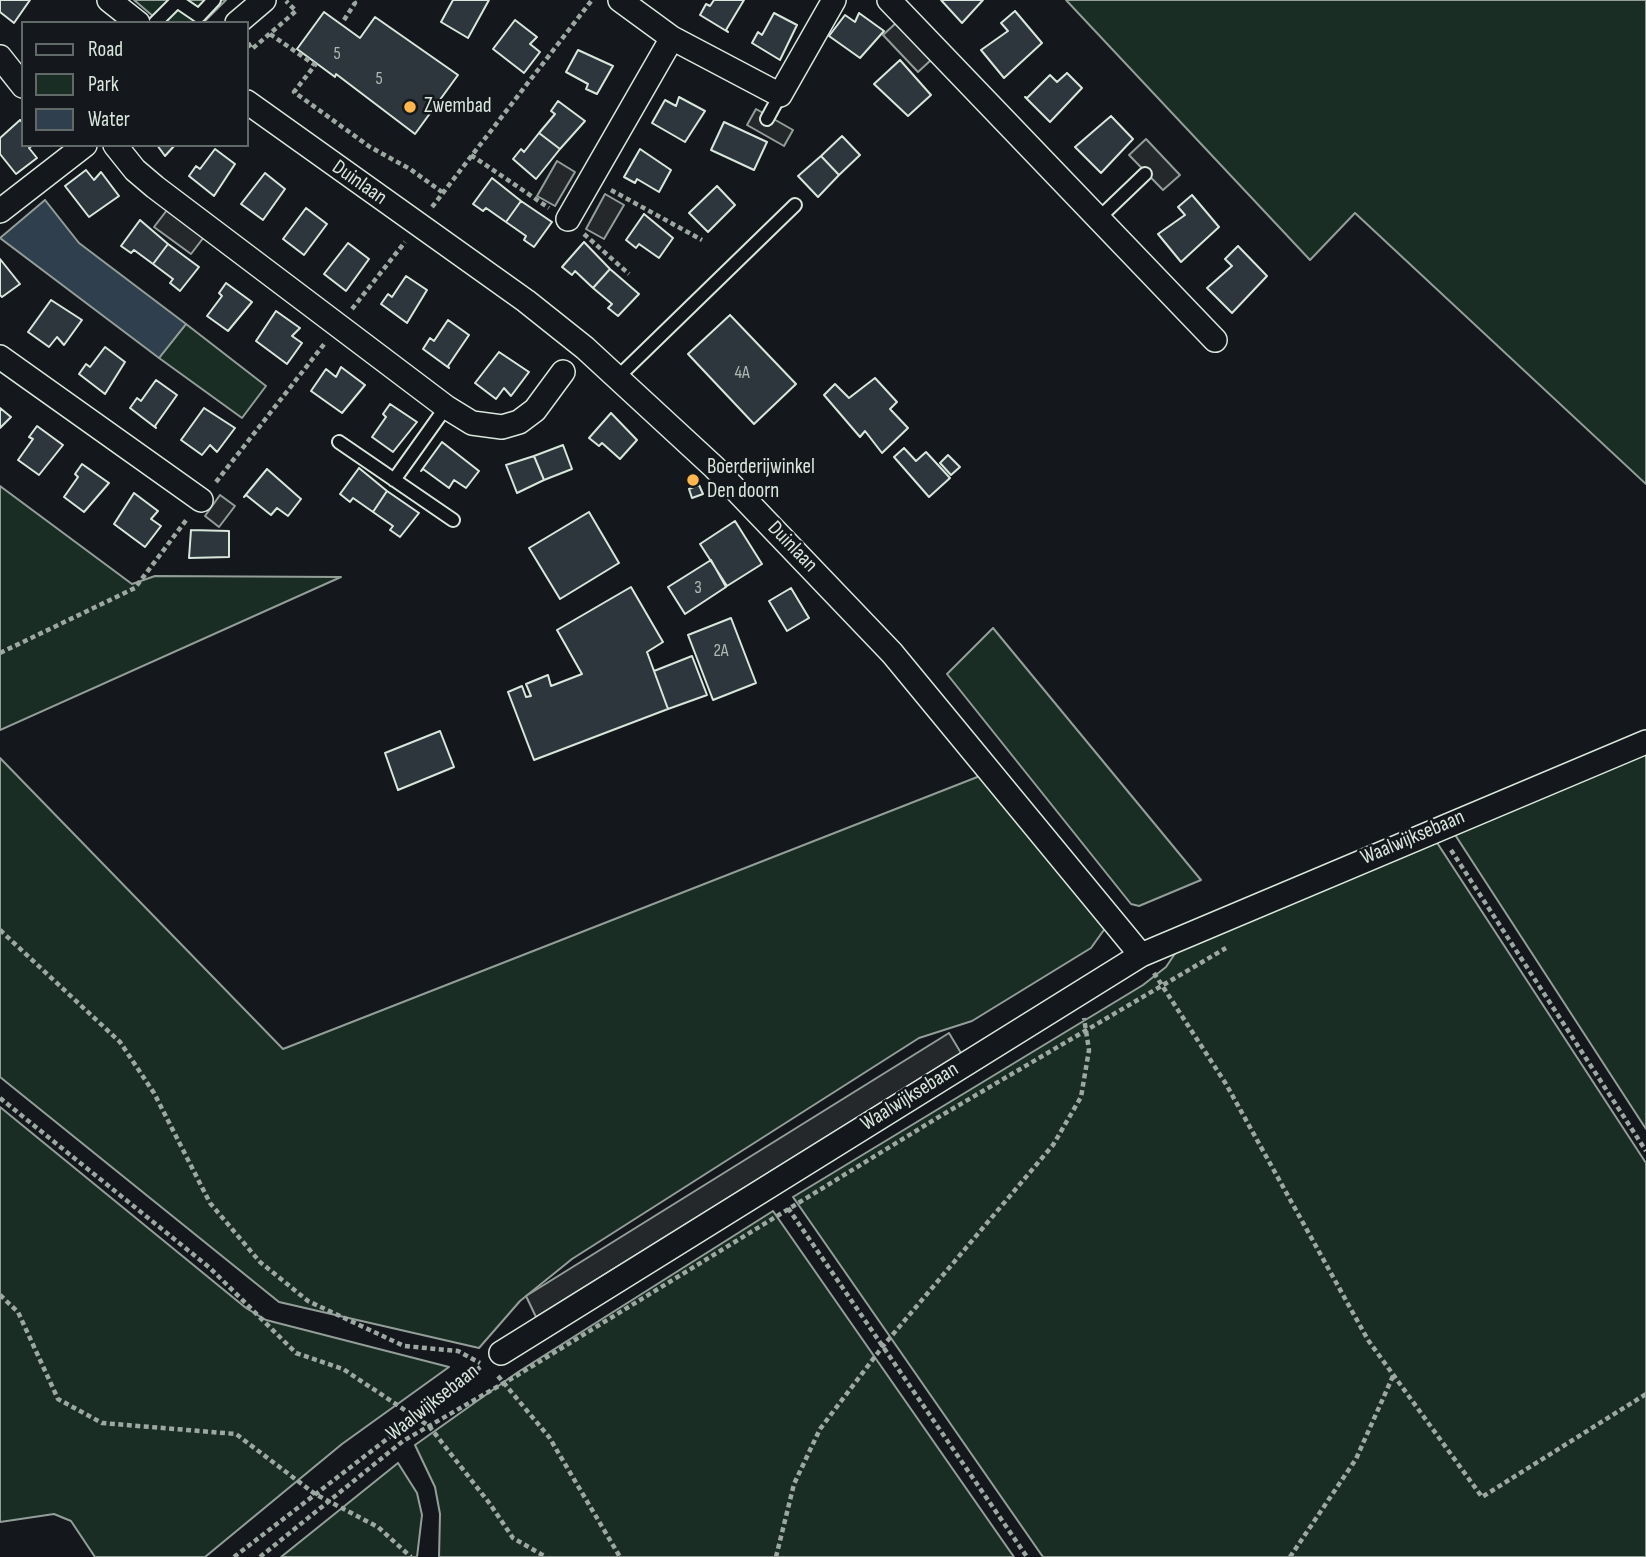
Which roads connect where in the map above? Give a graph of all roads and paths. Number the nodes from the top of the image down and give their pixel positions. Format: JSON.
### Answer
{"nodes":[{"id":1,"x":109,"y":0,"type":"edge"},
{"id":2,"x":214,"y":0,"type":"edge"},
{"id":3,"x":264,"y":0,"type":"edge"},
{"id":4,"x":286,"y":0,"type":"edge"},
{"id":5,"x":353,"y":0,"type":"edge"},
{"id":6,"x":592,"y":0,"type":"edge"},
{"id":7,"x":620,"y":0,"type":"edge"},
{"id":8,"x":834,"y":0,"type":"edge"},
{"id":9,"x":889,"y":0,"type":"edge"},
{"id":10,"x":344,"y":20,"type":"dead end"},
{"id":11,"x":135,"y":21,"type":"edge"},
{"id":12,"x":157,"y":21,"type":"edge"},
{"id":13,"x":239,"y":21,"type":"edge"},
{"id":14,"x":270,"y":34,"type":"junction"},
{"id":15,"x":672,"y":38,"type":"junction"},
{"id":16,"x":248,"y":43,"type":"edge"},
{"id":17,"x":0,"y":57,"type":"edge"},
{"id":18,"x":21,"y":83,"type":"edge"},
{"id":19,"x":780,"y":95,"type":"junction"},
{"id":20,"x":248,"y":103,"type":"edge"},
{"id":21,"x":767,"y":118,"type":"dead end"},
{"id":22,"x":117,"y":147,"type":"edge"},
{"id":23,"x":76,"y":148,"type":"edge"},
{"id":24,"x":1145,"y":174,"type":"dead end"},
{"id":25,"x":592,"y":179,"type":"junction"},
{"id":26,"x":442,"y":192,"type":"junction"},
{"id":27,"x":794,"y":205,"type":"dead end"},
{"id":28,"x":0,"y":212,"type":"edge"},
{"id":29,"x":568,"y":219,"type":"dead end"},
{"id":30,"x":1098,"y":219,"type":"junction"},
{"id":31,"x":418,"y":224,"type":"junction"},
{"id":32,"x":702,"y":240,"type":"dead end"},
{"id":33,"x":338,"y":326,"type":"junction"},
{"id":34,"x":1215,"y":340,"type":"dead end"},
{"id":35,"x":0,"y":357,"type":"edge"},
{"id":36,"x":563,"y":372,"type":"dead end"},
{"id":37,"x":618,"y":377,"type":"junction"},
{"id":38,"x":446,"y":407,"type":"junction"},
{"id":39,"x":339,"y":442,"type":"dead end"},
{"id":40,"x":394,"y":480,"type":"junction"},
{"id":41,"x":201,"y":500,"type":"junction"},
{"id":42,"x":453,"y":520,"type":"dead end"},
{"id":43,"x":0,"y":653,"type":"edge"},
{"id":44,"x":1646,"y":742,"type":"edge"},
{"id":45,"x":1451,"y":850,"type":"dead end"},
{"id":46,"x":0,"y":930,"type":"edge"},
{"id":47,"x":1141,"y":955,"type":"junction"},
{"id":48,"x":1073,"y":995,"type":"junction"},
{"id":49,"x":1087,"y":1028,"type":"junction"},
{"id":50,"x":0,"y":1098,"type":"edge"},
{"id":51,"x":1646,"y":1151,"type":"edge"},
{"id":52,"x":788,"y":1208,"type":"junction"},
{"id":53,"x":0,"y":1295,"type":"edge"},
{"id":54,"x":883,"y":1346,"type":"junction"},
{"id":55,"x":492,"y":1359,"type":"junction"},
{"id":56,"x":1393,"y":1375,"type":"junction"},
{"id":57,"x":506,"y":1382,"type":"junction"},
{"id":58,"x":1646,"y":1394,"type":"edge"},
{"id":59,"x":416,"y":1417,"type":"junction"},
{"id":60,"x":429,"y":1426,"type":"junction"},
{"id":61,"x":315,"y":1494,"type":"junction"},
{"id":62,"x":328,"y":1502,"type":"junction"},
{"id":63,"x":234,"y":1557,"type":"edge"},
{"id":64,"x":260,"y":1557,"type":"edge"},
{"id":65,"x":411,"y":1557,"type":"edge"},
{"id":66,"x":546,"y":1557,"type":"edge"},
{"id":67,"x":620,"y":1557,"type":"edge"},
{"id":68,"x":776,"y":1557,"type":"edge"},
{"id":69,"x":1027,"y":1557,"type":"edge"},
{"id":70,"x":1290,"y":1557,"type":"edge"}],
"edges":[{"from":1,"to":11,"type":"street"},
{"from":2,"to":12,"type":"lane"},
{"from":3,"to":13,"type":"street"},
{"from":4,"to":14,"type":"path"},
{"from":5,"to":10,"type":"path"},
{"from":6,"to":26,"type":"path"},
{"from":7,"to":15,"type":"street"},
{"from":8,"to":19,"type":"street"},
{"from":9,"to":30,"type":"street"},
{"from":14,"to":16,"type":"path"},
{"from":14,"to":26,"type":"path"},
{"from":15,"to":19,"type":"street"},
{"from":15,"to":25,"type":"street"},
{"from":17,"to":18,"type":"street"},
{"from":19,"to":21,"type":"lane"},
{"from":20,"to":31,"type":"street","name":"Duinlaan"},
{"from":22,"to":33,"type":"street"},
{"from":23,"to":28,"type":"street"},
{"from":24,"to":30,"type":"lane"},
{"from":25,"to":29,"type":"street"},
{"from":25,"to":32,"type":"path"},
{"from":26,"to":31,"type":"path"},
{"from":27,"to":37,"type":"lane"},
{"from":30,"to":34,"type":"street"},
{"from":31,"to":33,"type":"path"},
{"from":31,"to":37,"type":"street","name":"Duinlaan"},
{"from":33,"to":38,"type":"street"},
{"from":33,"to":41,"type":"path"},
{"from":35,"to":41,"type":"street"},
{"from":36,"to":38,"type":"street"},
{"from":37,"to":47,"type":"street","name":"Duinlaan"},
{"from":38,"to":40,"type":"lane"},
{"from":39,"to":40,"type":"lane"},
{"from":40,"to":42,"type":"lane"},
{"from":41,"to":43,"type":"path"},
{"from":44,"to":47,"type":"street","name":"Waalwijksebaan"},
{"from":45,"to":51,"type":"path"},
{"from":46,"to":55,"type":"path"},
{"from":47,"to":48,"type":"street","name":"Waalwijksebaan"},
{"from":48,"to":49,"type":"path"},
{"from":48,"to":55,"type":"street","name":"Waalwijksebaan"},
{"from":49,"to":52,"type":"path","name":"Waalwijksebaan"},
{"from":49,"to":54,"type":"path"},
{"from":49,"to":56,"type":"path","name":"Waalwijksebaan"},
{"from":50,"to":59,"type":"path"},
{"from":52,"to":54,"type":"path"},
{"from":52,"to":57,"type":"path","name":"Waalwijksebaan"},
{"from":53,"to":61,"type":"path"},
{"from":54,"to":68,"type":"path"},
{"from":54,"to":69,"type":"path"},
{"from":55,"to":57,"type":"path"},
{"from":55,"to":59,"type":"path","name":"Waalwijksebaan"},
{"from":56,"to":58,"type":"path"},
{"from":56,"to":70,"type":"path"},
{"from":57,"to":60,"type":"path","name":"Waalwijksebaan"},
{"from":57,"to":67,"type":"path"},
{"from":59,"to":60,"type":"path"},
{"from":59,"to":61,"type":"path","name":"Waalwijksebaan"},
{"from":60,"to":62,"type":"path","name":"Waalwijksebaan"},
{"from":60,"to":66,"type":"path"},
{"from":61,"to":62,"type":"path"},
{"from":61,"to":63,"type":"path","name":"Waalwijksebaan"},
{"from":62,"to":64,"type":"path","name":"Waalwijksebaan"},
{"from":62,"to":65,"type":"path"}]}
